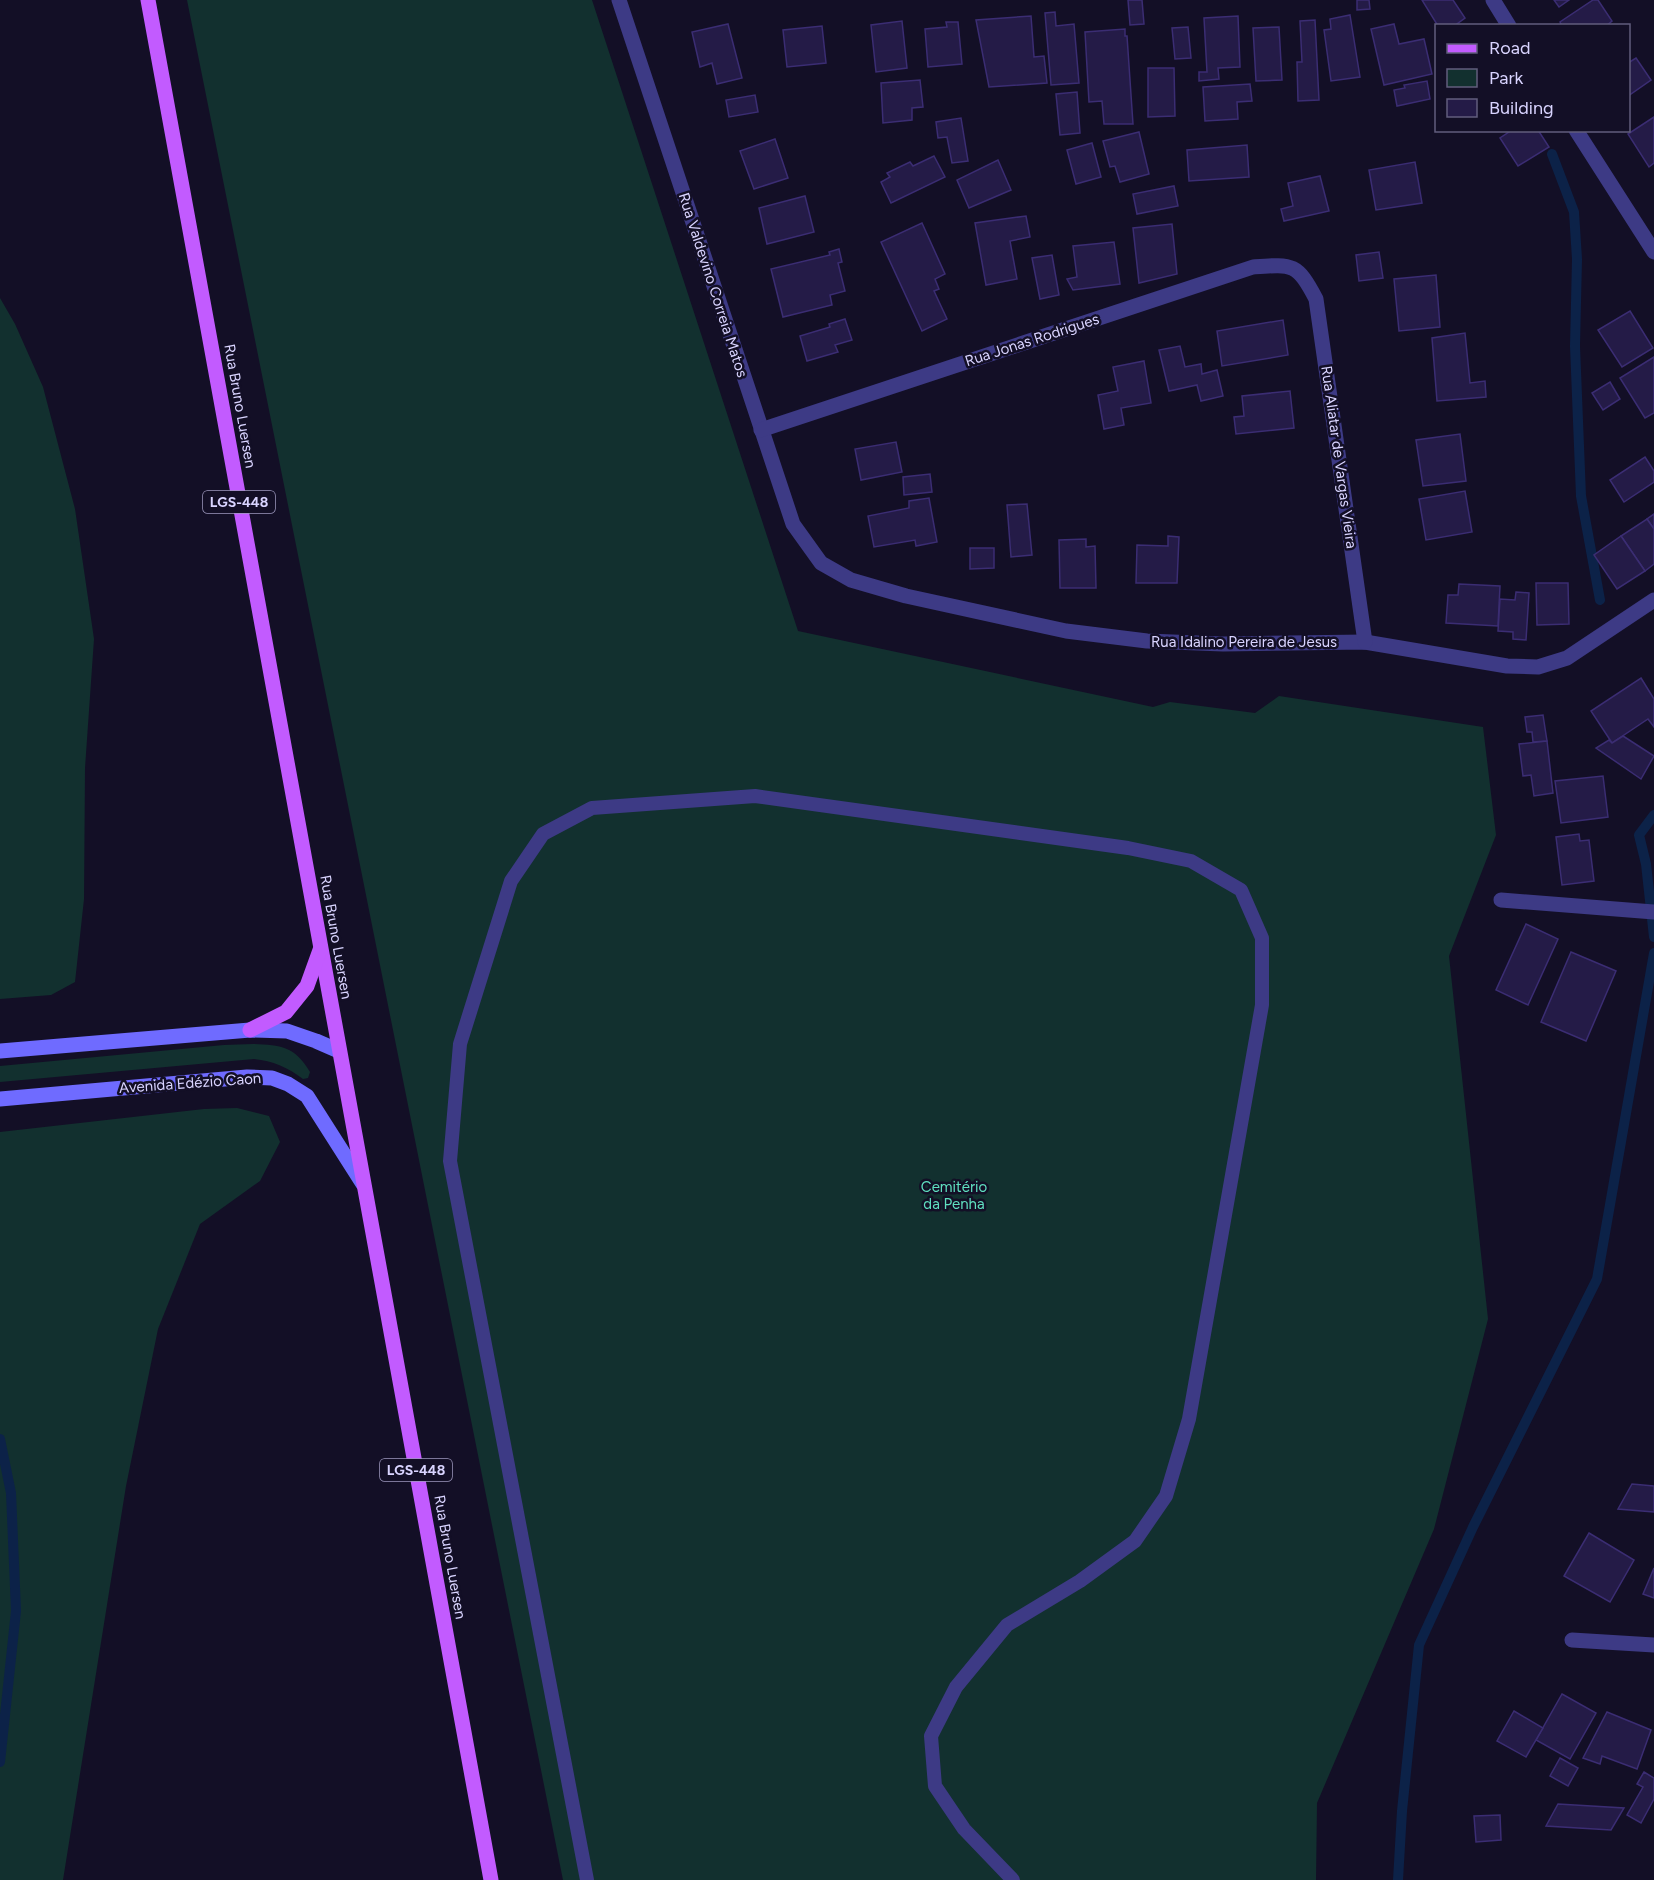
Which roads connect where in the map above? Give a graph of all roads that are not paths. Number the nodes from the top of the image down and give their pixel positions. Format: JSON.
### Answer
{"nodes":[{"id":1,"x":148,"y":0,"type":"edge"},
{"id":2,"x":619,"y":0,"type":"edge"},
{"id":3,"x":1493,"y":0,"type":"edge"},
{"id":4,"x":1508,"y":24,"type":"edge"},
{"id":5,"x":1577,"y":132,"type":"edge"},
{"id":6,"x":1654,"y":252,"type":"edge"},
{"id":7,"x":1303,"y":274,"type":"joint"},
{"id":8,"x":761,"y":430,"type":"junction"},
{"id":9,"x":821,"y":563,"type":"joint"},
{"id":10,"x":1654,"y":600,"type":"edge"},
{"id":11,"x":1365,"y":642,"type":"junction"},
{"id":12,"x":1501,"y":900,"type":"dead end"},
{"id":13,"x":1647,"y":912,"type":"edge"},
{"id":14,"x":320,"y":950,"type":"junction"},
{"id":15,"x":250,"y":1030,"type":"junction"},
{"id":16,"x":339,"y":1051,"type":"junction"},
{"id":17,"x":0,"y":1052,"type":"edge"},
{"id":18,"x":0,"y":1099,"type":"edge"},
{"id":19,"x":363,"y":1184,"type":"junction"},
{"id":20,"x":1572,"y":1640,"type":"dead end"},
{"id":21,"x":1654,"y":1645,"type":"edge"},
{"id":22,"x":491,"y":1880,"type":"edge"},
{"id":23,"x":587,"y":1880,"type":"edge"},
{"id":24,"x":1013,"y":1880,"type":"edge"}],
"edges":[{"from":1,"to":14,"type":"main road","name":"Rua Bruno Luersen","number":"LGS-448"},
{"from":2,"to":8,"type":"street","name":"Rua Valdevino Correia Matos"},
{"from":3,"to":4,"type":"street"},
{"from":5,"to":6,"type":"street"},
{"from":7,"to":8,"type":"street","name":"Rua Jonas Rodrigues"},
{"from":7,"to":11,"type":"street","name":"Rua Aliatar de Vargas Vieira"},
{"from":8,"to":9,"type":"street","name":"Rua Valdevino Correia Matos"},
{"from":9,"to":11,"type":"street","name":"Rua Idalino Pereira de Jesus"},
{"from":10,"to":11,"type":"street","name":"Rua Idalino Pereira de Jesus"},
{"from":12,"to":13,"type":"street"},
{"from":14,"to":15,"type":"main road"},
{"from":14,"to":16,"type":"main road","name":"Rua Bruno Luersen","number":"LGS-448"},
{"from":15,"to":16,"type":"main road"},
{"from":15,"to":17,"type":"main road"},
{"from":16,"to":19,"type":"main road","name":"Rua Bruno Luersen","number":"LGS-448"},
{"from":18,"to":19,"type":"main road","name":"Avenida Edézio Caon"},
{"from":19,"to":22,"type":"main road","name":"Rua Bruno Luersen","number":"LGS-448"},
{"from":20,"to":21,"type":"street"},
{"from":23,"to":24,"type":"lane"}]}
